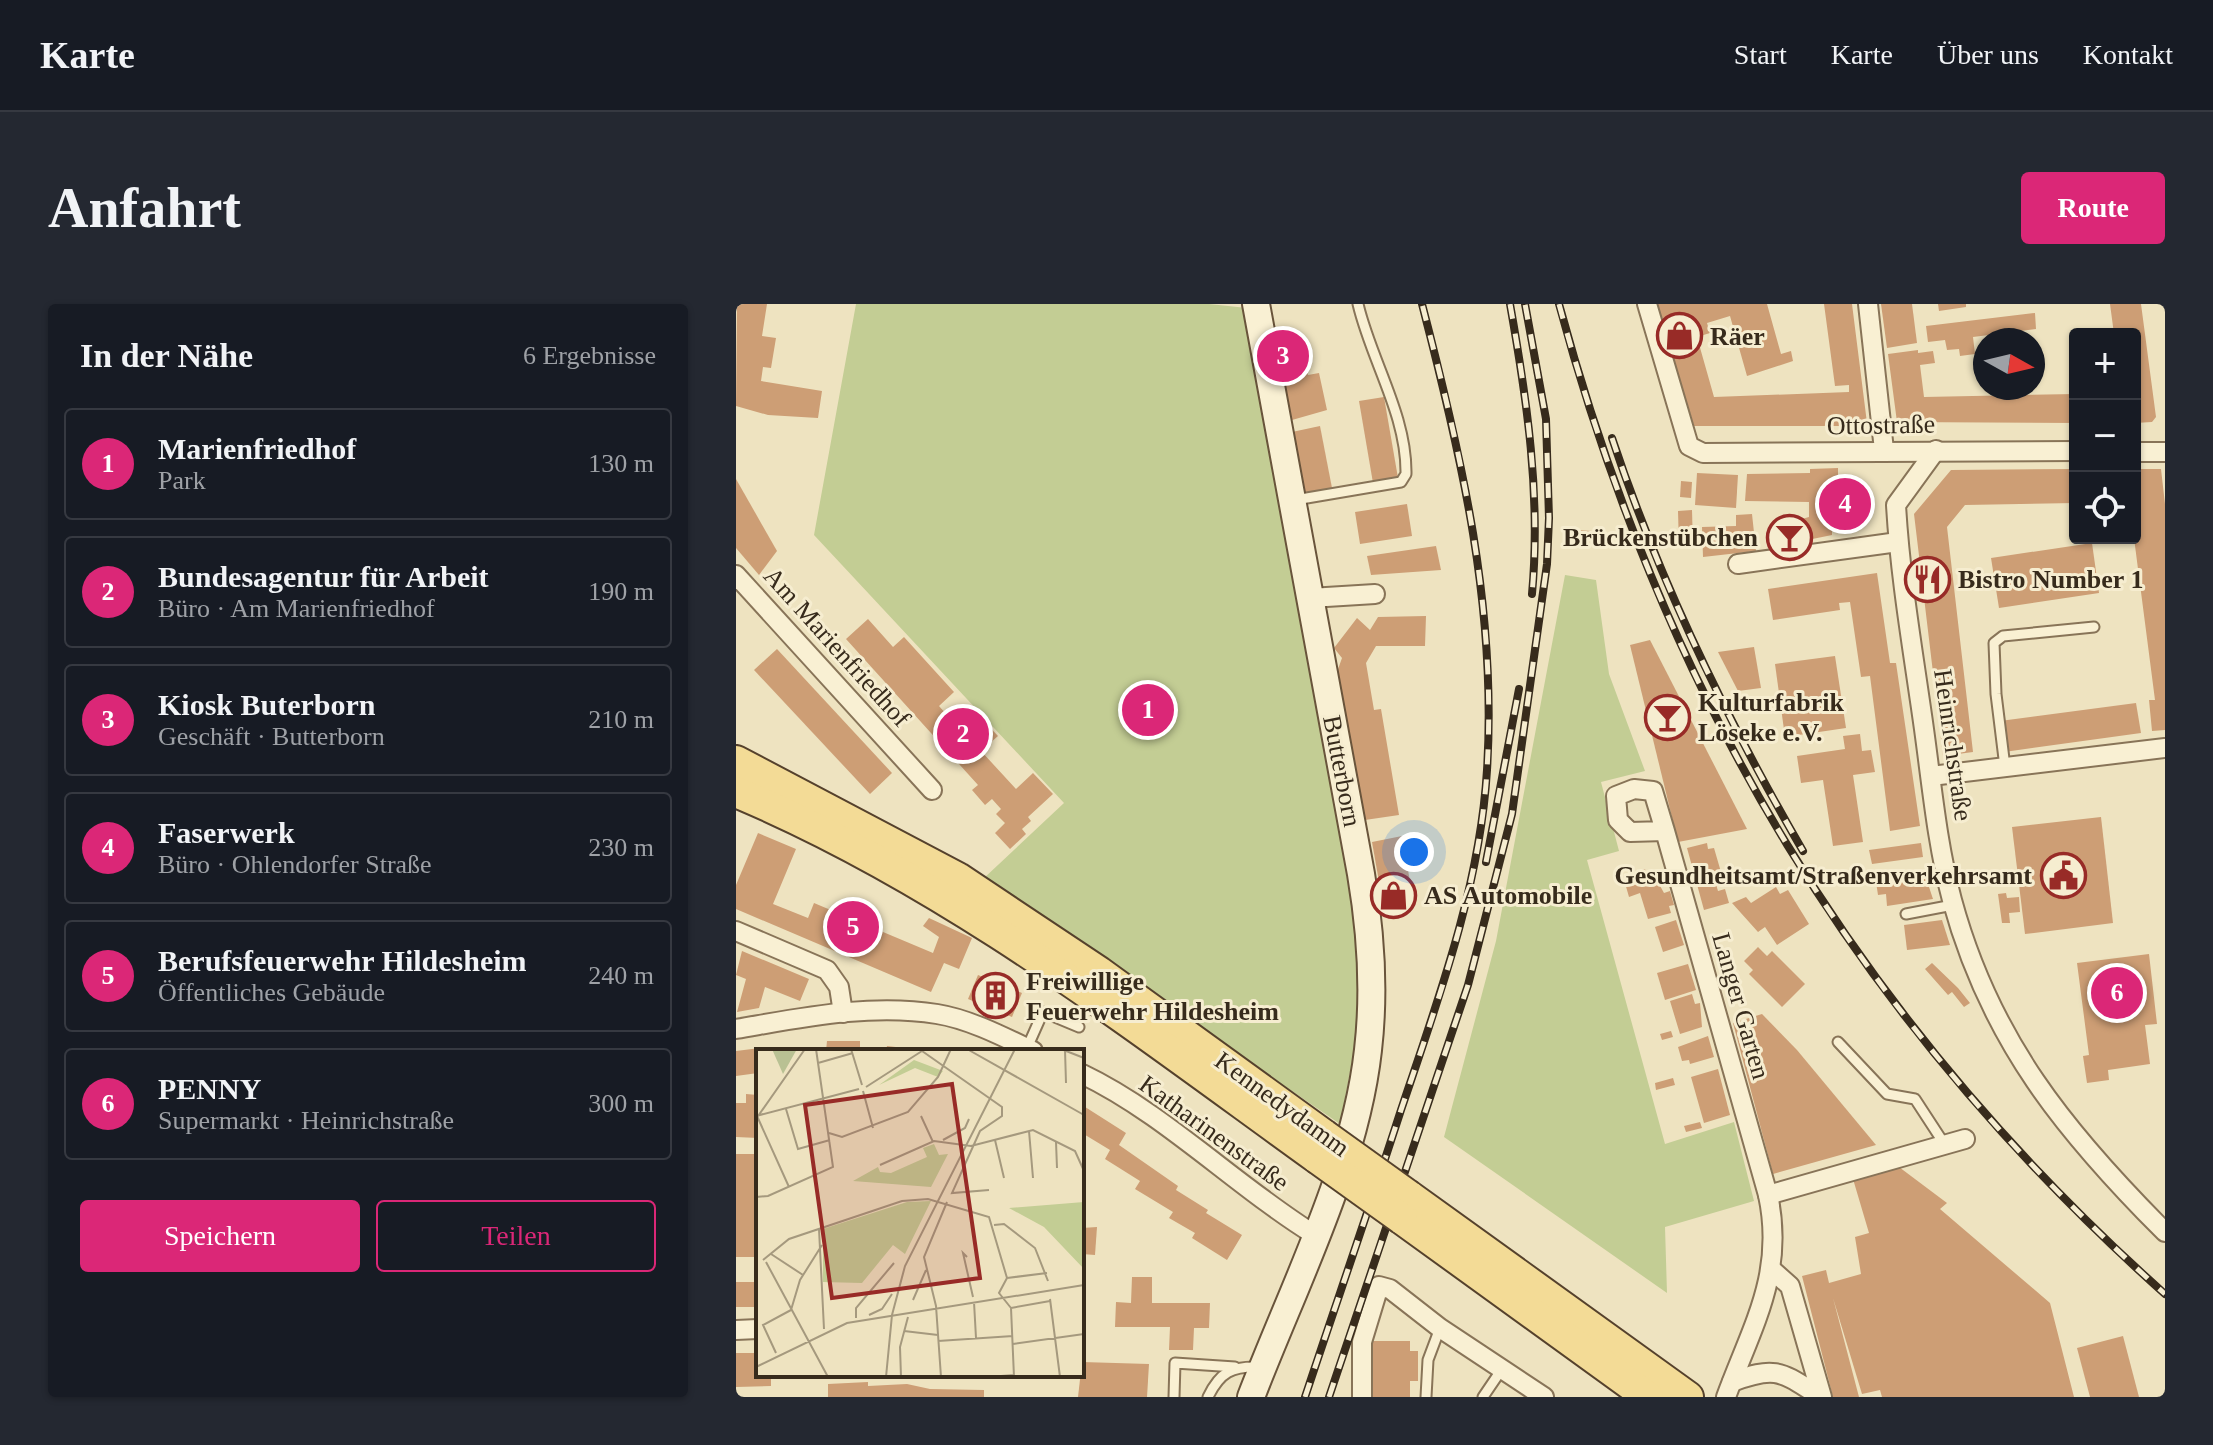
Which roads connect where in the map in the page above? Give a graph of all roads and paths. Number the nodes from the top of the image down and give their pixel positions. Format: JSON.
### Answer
{"nodes":[{"id":1,"x":1256,"y":304,"type":"edge"},
{"id":2,"x":1358,"y":304,"type":"edge"},
{"id":3,"x":1647,"y":304,"type":"edge"},
{"id":4,"x":1868,"y":304,"type":"edge"},
{"id":5,"x":1884,"y":450,"type":"junction"},
{"id":6,"x":1936,"y":450,"type":"junction"},
{"id":7,"x":2069,"y":451,"type":"edge"},
{"id":8,"x":2141,"y":452,"type":"edge"},
{"id":9,"x":2165,"y":452,"type":"edge"},
{"id":10,"x":1292,"y":500,"type":"junction"},
{"id":11,"x":1898,"y":542,"type":"junction"},
{"id":12,"x":1738,"y":564,"type":"dead end"},
{"id":13,"x":736,"y":575,"type":"edge"},
{"id":14,"x":1375,"y":594,"type":"dead end"},
{"id":15,"x":1310,"y":598,"type":"junction"},
{"id":16,"x":2094,"y":627,"type":"dead end"},
{"id":17,"x":2165,"y":748,"type":"edge"},
{"id":18,"x":736,"y":761,"type":"edge"},
{"id":19,"x":2005,"y":767,"type":"junction"},
{"id":20,"x":1931,"y":776,"type":"junction"},
{"id":21,"x":932,"y":790,"type":"dead end"},
{"id":22,"x":736,"y":792,"type":"edge"},
{"id":23,"x":1665,"y":831,"type":"dead end"},
{"id":24,"x":897,"y":868,"type":"junction"},
{"id":25,"x":1953,"y":905,"type":"junction"},
{"id":26,"x":1906,"y":914,"type":"dead end"},
{"id":27,"x":736,"y":931,"type":"edge"},
{"id":28,"x":843,"y":1013,"type":"junction"},
{"id":29,"x":1079,"y":1027,"type":"dead end"},
{"id":30,"x":736,"y":1029,"type":"edge"},
{"id":31,"x":1838,"y":1042,"type":"dead end"},
{"id":32,"x":1030,"y":1049,"type":"edge"},
{"id":33,"x":1084,"y":1075,"type":"edge"},
{"id":34,"x":1965,"y":1139,"type":"dead end"},
{"id":35,"x":1945,"y":1145,"type":"junction"},
{"id":36,"x":1768,"y":1195,"type":"junction"},
{"id":37,"x":1406,"y":1208,"type":"junction"},
{"id":38,"x":2165,"y":1232,"type":"edge"},
{"id":39,"x":1315,"y":1235,"type":"junction"},
{"id":40,"x":1771,"y":1269,"type":"junction"},
{"id":41,"x":1440,"y":1328,"type":"junction"},
{"id":42,"x":756,"y":1329,"type":"edge"},
{"id":43,"x":736,"y":1330,"type":"edge"},
{"id":44,"x":1235,"y":1367,"type":"junction"},
{"id":45,"x":1262,"y":1367,"type":"junction"},
{"id":46,"x":1502,"y":1369,"type":"junction"},
{"id":47,"x":1729,"y":1390,"type":"edge"},
{"id":48,"x":1174,"y":1397,"type":"edge"},
{"id":49,"x":1208,"y":1397,"type":"edge"},
{"id":50,"x":1251,"y":1397,"type":"edge"},
{"id":51,"x":1362,"y":1397,"type":"edge"},
{"id":52,"x":1426,"y":1397,"type":"edge"},
{"id":53,"x":1483,"y":1397,"type":"edge"},
{"id":54,"x":1544,"y":1397,"type":"edge"},
{"id":55,"x":1648,"y":1397,"type":"edge"},
{"id":56,"x":1688,"y":1397,"type":"edge"},
{"id":57,"x":1822,"y":1397,"type":"edge"}],
"edges":[{"from":1,"to":10,"type":"street","name":"Butterborn"},
{"from":2,"to":10,"type":"lane"},
{"from":3,"to":5,"type":"street","name":"Ottostraße"},
{"from":4,"to":5,"type":"street"},
{"from":5,"to":6,"type":"street","name":"Ottostraße"},
{"from":6,"to":7,"type":"street","name":"Ottostraße"},
{"from":6,"to":11,"type":"street","name":"Heinrichstraße"},
{"from":8,"to":9,"type":"street"},
{"from":10,"to":15,"type":"street","name":"Butterborn"},
{"from":11,"to":12,"type":"street"},
{"from":11,"to":20,"type":"street","name":"Heinrichstraße"},
{"from":13,"to":21,"type":"street","name":"Am Marienfriedhof"},
{"from":14,"to":15,"type":"street"},
{"from":15,"to":39,"type":"street","name":"Butterborn"},
{"from":16,"to":19,"type":"lane"},
{"from":17,"to":19,"type":"street"},
{"from":18,"to":24,"type":"main road","name":"Kennedydamm"},
{"from":19,"to":20,"type":"street"},
{"from":20,"to":25,"type":"street","name":"Heinrichstraße"},
{"from":22,"to":24,"type":"main road","name":"Kennedydamm"},
{"from":23,"to":36,"type":"street","name":"Langer Garten"},
{"from":24,"to":37,"type":"main road","name":"Kennedydamm","bridge":true},
{"from":25,"to":26,"type":"lane"},
{"from":25,"to":38,"type":"street","name":"Heinrichstraße"},
{"from":27,"to":28,"type":"street"},
{"from":28,"to":30,"type":"street"},
{"from":28,"to":32,"type":"street"},
{"from":29,"to":32,"type":"lane"},
{"from":31,"to":35,"type":"lane"},
{"from":33,"to":39,"type":"street","name":"Katharinenstraße"},
{"from":34,"to":35,"type":"street"},
{"from":35,"to":36,"type":"street"},
{"from":36,"to":40,"type":"street","name":"Langer Garten"},
{"from":37,"to":55,"type":"main road","name":"Kennedydamm"},
{"from":37,"to":56,"type":"main road","name":"Kennedydamm"},
{"from":39,"to":45,"type":"street","name":"Butterborn"},
{"from":40,"to":47,"type":"street","name":"Langer Garten"},
{"from":40,"to":57,"type":"street","name":"Langer Garten"},
{"from":41,"to":46,"type":"street"},
{"from":41,"to":51,"type":"street"},
{"from":41,"to":52,"type":"lane"},
{"from":42,"to":43,"type":"street"},
{"from":44,"to":45,"type":"lane"},
{"from":44,"to":48,"type":"lane"},
{"from":44,"to":49,"type":"lane"},
{"from":45,"to":50,"type":"street","name":"Butterborn"},
{"from":46,"to":53,"type":"lane"},
{"from":46,"to":54,"type":"street"},
{"from":47,"to":57,"type":"street","name":"Langer Garten"}]}
